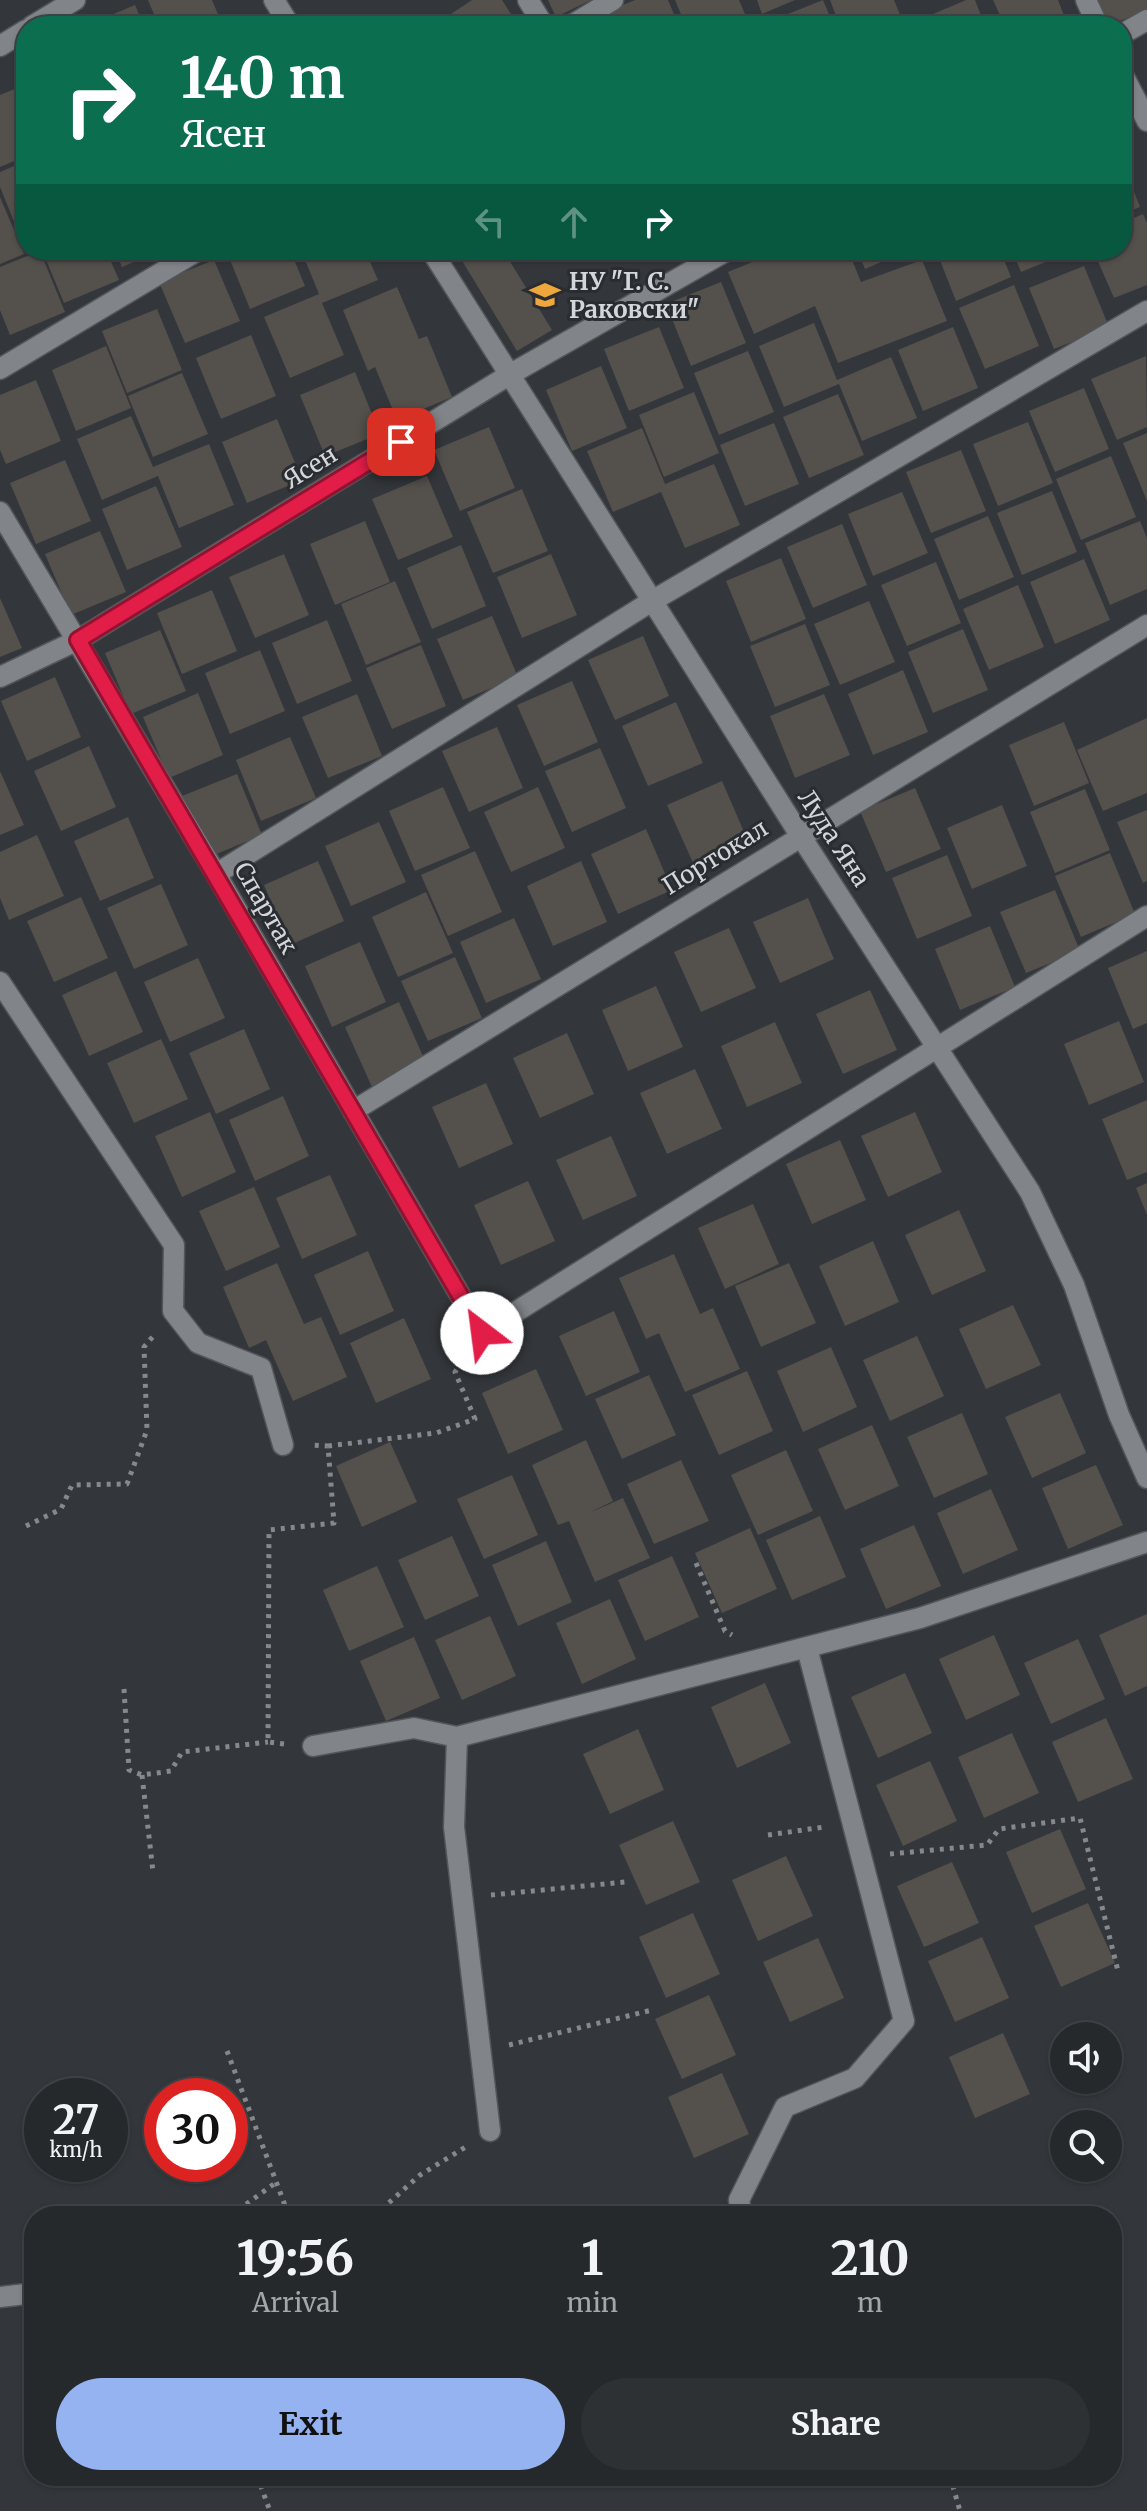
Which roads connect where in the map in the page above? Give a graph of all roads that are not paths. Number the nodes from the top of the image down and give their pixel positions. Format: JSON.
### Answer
{"nodes":[{"id":1,"x":75,"y":0,"type":"edge"},
{"id":2,"x":613,"y":0,"type":"edge"},
{"id":3,"x":49,"y":16,"type":"edge"},
{"id":4,"x":587,"y":16,"type":"edge"},
{"id":5,"x":1132,"y":92,"type":"edge"},
{"id":6,"x":1147,"y":121,"type":"edge"},
{"id":7,"x":182,"y":260,"type":"edge"},
{"id":8,"x":437,"y":260,"type":"edge"},
{"id":9,"x":689,"y":260,"type":"edge"},
{"id":10,"x":709,"y":260,"type":"edge"},
{"id":11,"x":694,"y":268,"type":"junction"},
{"id":12,"x":1147,"y":311,"type":"edge"},
{"id":13,"x":0,"y":369,"type":"edge"},
{"id":14,"x":509,"y":375,"type":"junction"},
{"id":15,"x":0,"y":512,"type":"edge"},
{"id":16,"x":652,"y":601,"type":"junction"},
{"id":17,"x":1147,"y":625,"type":"edge"},
{"id":18,"x":78,"y":640,"type":"junction"},
{"id":19,"x":0,"y":677,"type":"edge"},
{"id":20,"x":800,"y":835,"type":"junction"},
{"id":21,"x":216,"y":874,"type":"junction"},
{"id":22,"x":1147,"y":916,"type":"edge"},
{"id":23,"x":0,"y":982,"type":"edge"},
{"id":24,"x":940,"y":1049,"type":"junction"},
{"id":25,"x":353,"y":1111,"type":"junction"},
{"id":26,"x":283,"y":1445,"type":"road end"},
{"id":27,"x":1147,"y":1478,"type":"edge"},
{"id":28,"x":1147,"y":1542,"type":"edge"},
{"id":29,"x":807,"y":1648,"type":"junction"},
{"id":30,"x":457,"y":1737,"type":"junction"},
{"id":31,"x":313,"y":1746,"type":"road end"},
{"id":32,"x":490,"y":2131,"type":"road end"},
{"id":33,"x":740,"y":2206,"type":"edge"},
{"id":34,"x":24,"y":2294,"type":"edge"},
{"id":35,"x":0,"y":2297,"type":"edge"}],
"edges":[{"from":1,"to":3,"type":"street"},
{"from":2,"to":4,"type":"street"},
{"from":5,"to":6,"type":"street"},
{"from":7,"to":13,"type":"street"},
{"from":8,"to":14,"type":"street","name":"Луда Яна"},
{"from":9,"to":11,"type":"street"},
{"from":10,"to":11,"type":"street","name":"Ясен"},
{"from":11,"to":14,"type":"street","name":"Ясен"},
{"from":12,"to":16,"type":"street"},
{"from":14,"to":16,"type":"street","name":"Луда Яна"},
{"from":14,"to":18,"type":"street","name":"Ясен"},
{"from":15,"to":18,"type":"street","name":"Спартак"},
{"from":16,"to":20,"type":"street","name":"Луда Яна"},
{"from":16,"to":21,"type":"street"},
{"from":17,"to":20,"type":"street","name":"Портокал"},
{"from":18,"to":19,"type":"street","name":"Ясен"},
{"from":18,"to":21,"type":"street","name":"Спартак"},
{"from":20,"to":24,"type":"street","name":"Луда Яна"},
{"from":20,"to":25,"type":"street","name":"Портокал"},
{"from":21,"to":25,"type":"street","name":"Спартак"},
{"from":22,"to":24,"type":"street"},
{"from":23,"to":26,"type":"street"},
{"from":24,"to":25,"type":"street","name":"Спартак"},
{"from":24,"to":27,"type":"street","name":"Луда Яна"},
{"from":28,"to":29,"type":"street"},
{"from":29,"to":30,"type":"street"},
{"from":29,"to":33,"type":"street"},
{"from":30,"to":31,"type":"street"},
{"from":30,"to":32,"type":"street"},
{"from":34,"to":35,"type":"street"}]}
